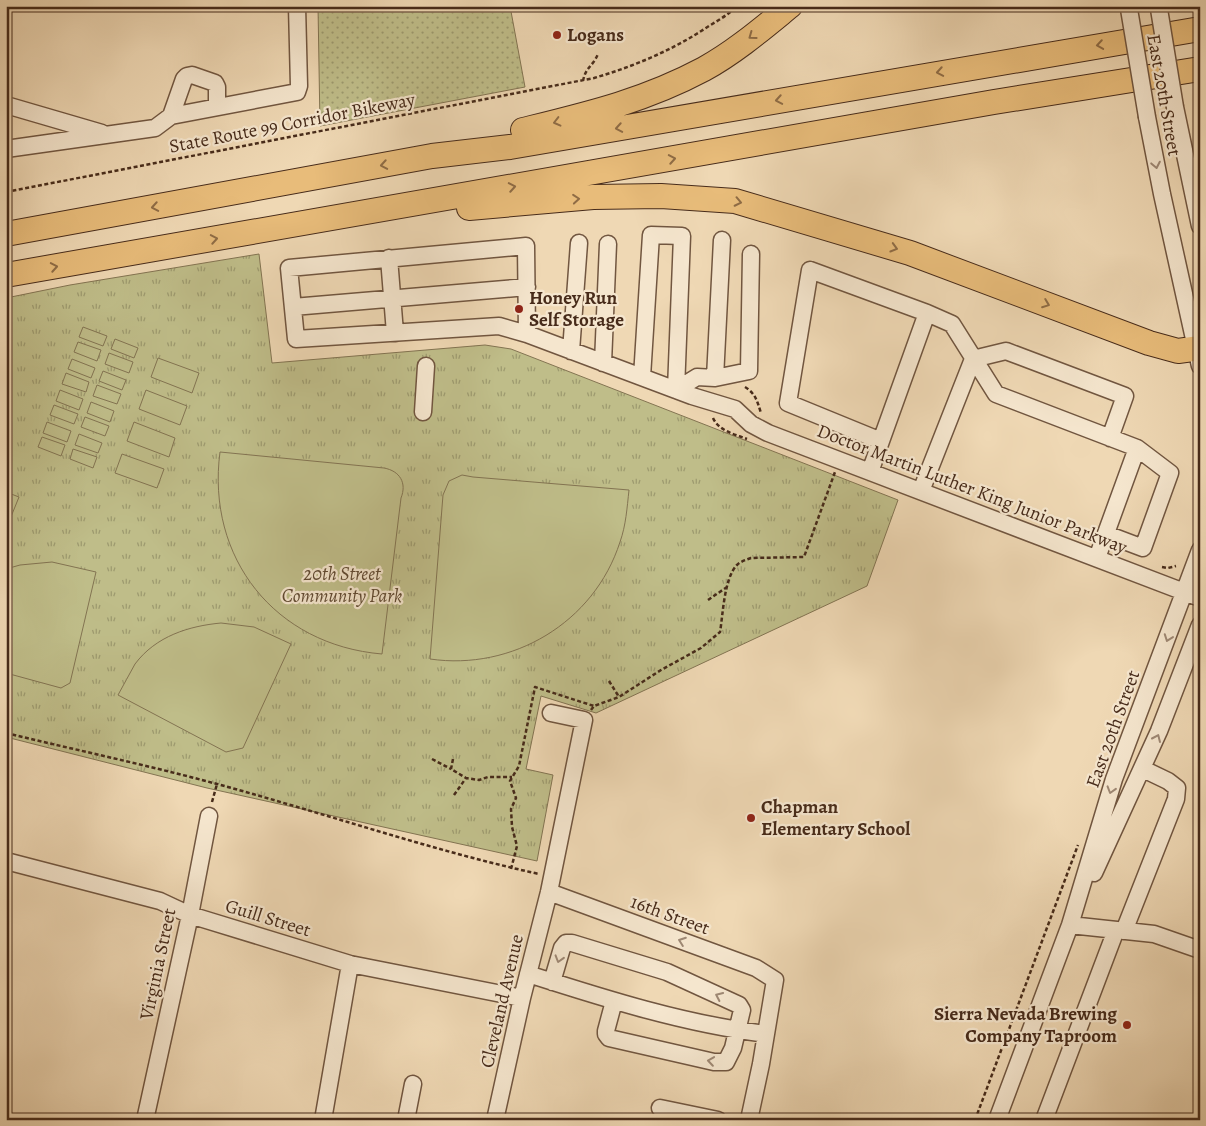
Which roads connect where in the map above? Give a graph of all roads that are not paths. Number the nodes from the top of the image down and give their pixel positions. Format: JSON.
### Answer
{"nodes":[{"id":1,"x":297,"y":6,"type":"edge"},
{"id":2,"x":790,"y":6,"type":"edge"},
{"id":3,"x":1129,"y":7,"type":"edge"},
{"id":4,"x":1159,"y":7,"type":"edge"},
{"id":5,"x":1200,"y":29,"type":"edge"},
{"id":6,"x":1200,"y":69,"type":"edge"},
{"id":7,"x":6,"y":105,"type":"edge"},
{"id":8,"x":217,"y":107,"type":"junction"},
{"id":9,"x":171,"y":116,"type":"junction"},
{"id":10,"x":109,"y":135,"type":"junction"},
{"id":11,"x":6,"y":149,"type":"edge"},
{"id":12,"x":432,"y":156,"type":"junction"},
{"id":13,"x":388,"y":208,"type":"junction"},
{"id":14,"x":1200,"y":226,"type":"edge"},
{"id":15,"x":6,"y":234,"type":"edge"},
{"id":16,"x":722,"y":240,"type":"dead end"},
{"id":17,"x":579,"y":243,"type":"dead end"},
{"id":18,"x":608,"y":244,"type":"dead end"},
{"id":19,"x":751,"y":254,"type":"dead end"},
{"id":20,"x":389,"y":258,"type":"junction"},
{"id":21,"x":6,"y":275,"type":"edge"},
{"id":22,"x":527,"y":287,"type":"junction"},
{"id":23,"x":392,"y":299,"type":"junction"},
{"id":24,"x":293,"y":307,"type":"junction"},
{"id":25,"x":927,"y":313,"type":"junction"},
{"id":26,"x":395,"y":333,"type":"junction"},
{"id":27,"x":527,"y":334,"type":"junction"},
{"id":28,"x":571,"y":351,"type":"junction"},
{"id":29,"x":1198,"y":354,"type":"edge"},
{"id":30,"x":974,"y":359,"type":"junction"},
{"id":31,"x":603,"y":363,"type":"junction"},
{"id":32,"x":426,"y":366,"type":"dead end"},
{"id":33,"x":642,"y":377,"type":"junction"},
{"id":34,"x":715,"y":378,"type":"junction"},
{"id":35,"x":676,"y":390,"type":"junction"},
{"id":36,"x":423,"y":412,"type":"dead end"},
{"id":37,"x":1110,"y":438,"type":"junction"},
{"id":38,"x":881,"y":441,"type":"junction"},
{"id":39,"x":1137,"y":448,"type":"junction"},
{"id":40,"x":870,"y":472,"type":"junction"},
{"id":41,"x":921,"y":491,"type":"junction"},
{"id":42,"x":1106,"y":534,"type":"junction"},
{"id":43,"x":1200,"y":550,"type":"edge"},
{"id":44,"x":1097,"y":558,"type":"junction"},
{"id":45,"x":1192,"y":595,"type":"edge"},
{"id":46,"x":1200,"y":625,"type":"edge"},
{"id":47,"x":551,"y":713,"type":"dead end"},
{"id":48,"x":1142,"y":769,"type":"junction"},
{"id":49,"x":209,"y":816,"type":"road end"},
{"id":50,"x":7,"y":864,"type":"edge"},
{"id":51,"x":551,"y":885,"type":"junction"},
{"id":52,"x":190,"y":915,"type":"junction"},
{"id":53,"x":1070,"y":925,"type":"junction"},
{"id":54,"x":1120,"y":931,"type":"junction"},
{"id":55,"x":1200,"y":950,"type":"edge"},
{"id":56,"x":350,"y":964,"type":"junction"},
{"id":57,"x":528,"y":974,"type":"junction"},
{"id":58,"x":552,"y":982,"type":"junction"},
{"id":59,"x":522,"y":998,"type":"junction"},
{"id":60,"x":614,"y":1001,"type":"junction"},
{"id":61,"x":738,"y":1030,"type":"junction"},
{"id":62,"x":766,"y":1034,"type":"junction"},
{"id":63,"x":413,"y":1084,"type":"dead end"},
{"id":64,"x":660,"y":1108,"type":"dead end"},
{"id":65,"x":144,"y":1120,"type":"edge"},
{"id":66,"x":323,"y":1120,"type":"edge"},
{"id":67,"x":406,"y":1120,"type":"edge"},
{"id":68,"x":495,"y":1120,"type":"edge"},
{"id":69,"x":718,"y":1120,"type":"edge"},
{"id":70,"x":749,"y":1120,"type":"edge"},
{"id":71,"x":997,"y":1120,"type":"edge"},
{"id":72,"x":1044,"y":1120,"type":"edge"}],
"edges":[{"from":1,"to":8,"type":"street"},
{"from":2,"to":12,"type":"highway","one_way":true},
{"from":3,"to":29,"type":"street","name":"East 20th Street","one_way":true,"bridge":true},
{"from":4,"to":14,"type":"street","name":"East 20th Street","bridge":true},
{"from":5,"to":12,"type":"highway","one_way":true},
{"from":13,"to":6,"type":"highway","one_way":true},
{"from":7,"to":10,"type":"street"},
{"from":8,"to":9,"type":"street"},
{"from":8,"to":9,"type":"street"},
{"from":9,"to":10,"type":"street"},
{"from":10,"to":11,"type":"street"},
{"from":12,"to":15,"type":"highway","one_way":true},
{"from":21,"to":13,"type":"highway","one_way":true},
{"from":13,"to":29,"type":"highway","one_way":true},
{"from":16,"to":34,"type":"street"},
{"from":17,"to":28,"type":"street"},
{"from":18,"to":31,"type":"street"},
{"from":19,"to":34,"type":"street"},
{"from":20,"to":22,"type":"street"},
{"from":20,"to":23,"type":"street"},
{"from":20,"to":24,"type":"street"},
{"from":22,"to":23,"type":"street"},
{"from":22,"to":27,"type":"street"},
{"from":23,"to":24,"type":"street"},
{"from":23,"to":26,"type":"street"},
{"from":24,"to":26,"type":"street"},
{"from":25,"to":30,"type":"street"},
{"from":25,"to":38,"type":"street"},
{"from":25,"to":38,"type":"street"},
{"from":26,"to":27,"type":"street"},
{"from":27,"to":28,"type":"street"},
{"from":28,"to":31,"type":"street"},
{"from":30,"to":37,"type":"street"},
{"from":30,"to":37,"type":"street"},
{"from":30,"to":41,"type":"street"},
{"from":31,"to":33,"type":"street"},
{"from":32,"to":36,"type":"street"},
{"from":33,"to":35,"type":"street"},
{"from":33,"to":35,"type":"street"},
{"from":34,"to":35,"type":"street"},
{"from":35,"to":40,"type":"street","name":"Doctor Martin Luther King Junior Parkway"},
{"from":37,"to":39,"type":"street"},
{"from":38,"to":40,"type":"street"},
{"from":39,"to":42,"type":"street"},
{"from":39,"to":42,"type":"street"},
{"from":40,"to":41,"type":"street","name":"Doctor Martin Luther King Junior Parkway"},
{"from":41,"to":44,"type":"street","name":"Doctor Martin Luther King Junior Parkway"},
{"from":42,"to":44,"type":"street"},
{"from":43,"to":45,"type":"street","name":"East 20th Street"},
{"from":44,"to":45,"type":"street","name":"Doctor Martin Luther King Junior Parkway"},
{"from":45,"to":53,"type":"street","name":"East 20th Street","one_way":true},
{"from":48,"to":46,"type":"street","name":"East 20th Street","one_way":true},
{"from":47,"to":51,"type":"street","name":"Cleveland Avenue"},
{"from":48,"to":53,"type":"street","name":"East 20th Street"},
{"from":48,"to":54,"type":"street"},
{"from":49,"to":52,"type":"street","name":"Virginia Street"},
{"from":50,"to":52,"type":"street","name":"Guill Street"},
{"from":51,"to":57,"type":"street","name":"Cleveland Avenue"},
{"from":62,"to":51,"type":"street","name":"16th Street","one_way":true},
{"from":52,"to":56,"type":"street","name":"Guill Street"},
{"from":52,"to":65,"type":"street","name":"Virginia Street"},
{"from":53,"to":54,"type":"street"},
{"from":53,"to":71,"type":"street","name":"East 20th Street"},
{"from":54,"to":55,"type":"street"},
{"from":54,"to":72,"type":"street"},
{"from":56,"to":59,"type":"street","name":"Guill Street"},
{"from":56,"to":66,"type":"street"},
{"from":57,"to":58,"type":"street"},
{"from":57,"to":59,"type":"street","name":"Cleveland Avenue"},
{"from":58,"to":60,"type":"street"},
{"from":61,"to":58,"type":"street","one_way":true},
{"from":59,"to":68,"type":"street","name":"Cleveland Avenue"},
{"from":60,"to":61,"type":"street"},
{"from":61,"to":60,"type":"street","one_way":true},
{"from":61,"to":62,"type":"street"},
{"from":62,"to":70,"type":"street"},
{"from":63,"to":67,"type":"street"},
{"from":64,"to":69,"type":"street"}]}
